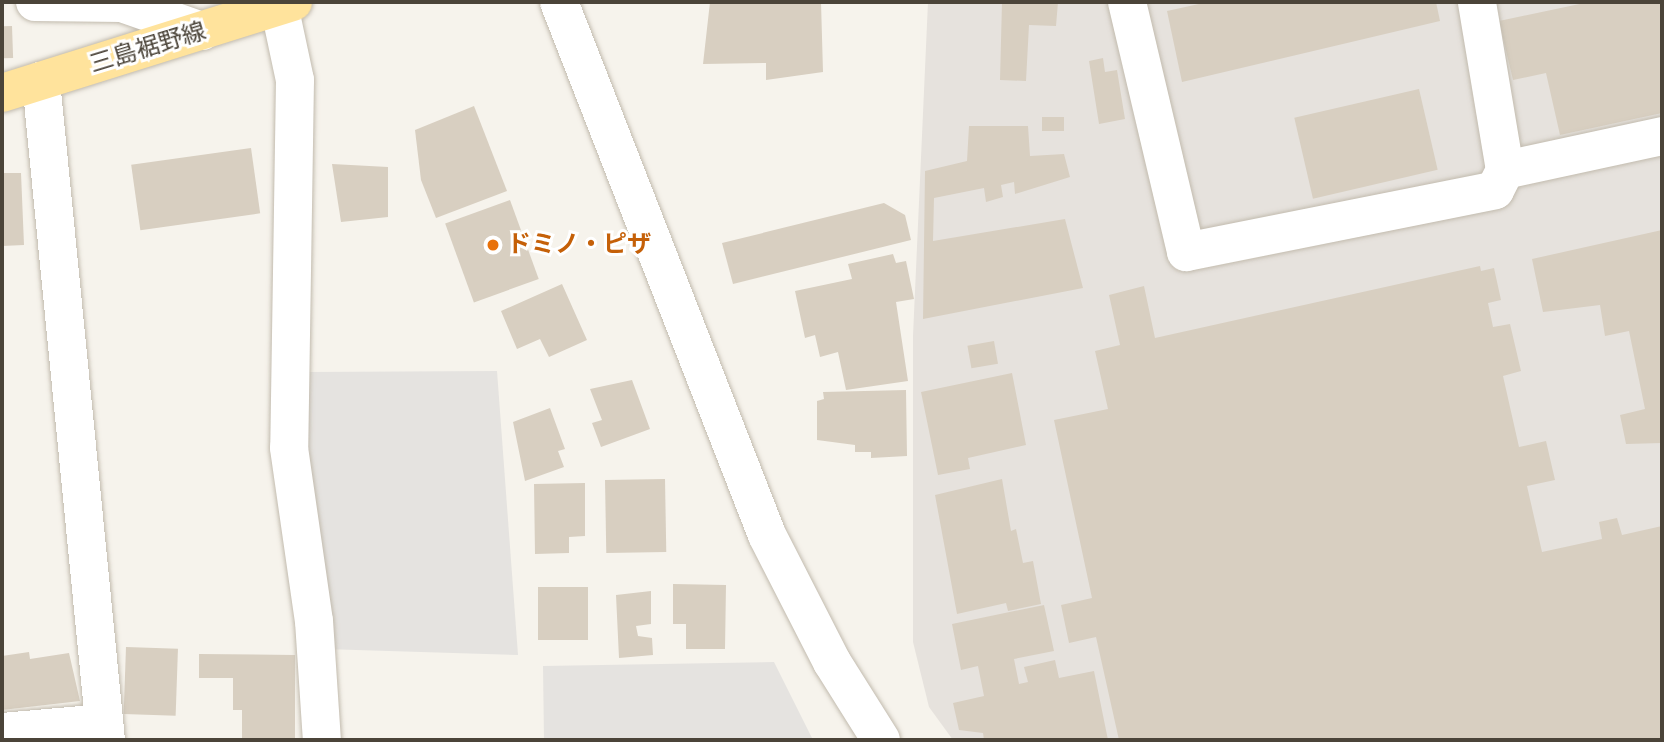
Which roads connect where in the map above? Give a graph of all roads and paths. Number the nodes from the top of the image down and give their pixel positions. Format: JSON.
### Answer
{"nodes":[{"id":1,"x":35,"y":2,"type":"edge"},
{"id":2,"x":559,"y":2,"type":"edge"},
{"id":3,"x":1127,"y":2,"type":"edge"},
{"id":4,"x":1477,"y":2,"type":"edge"},
{"id":5,"x":286,"y":3,"type":"edge"},
{"id":6,"x":202,"y":31,"type":"junction"},
{"id":7,"x":41,"y":81,"type":"junction"},
{"id":8,"x":2,"y":93,"type":"edge"},
{"id":9,"x":1662,"y":136,"type":"edge"},
{"id":10,"x":1505,"y":170,"type":"junction"},
{"id":11,"x":2,"y":732,"type":"edge"},
{"id":12,"x":105,"y":732,"type":"edge"},
{"id":13,"x":322,"y":740,"type":"edge"},
{"id":14,"x":881,"y":740,"type":"edge"}],
"edges":[{"from":1,"to":6,"type":"street"},
{"from":2,"to":14,"type":"street"},
{"from":3,"to":10,"type":"street"},
{"from":4,"to":10,"type":"street"},
{"from":5,"to":6,"type":"main road","name":"三島裾野線"},
{"from":5,"to":13,"type":"street"},
{"from":6,"to":7,"type":"main road","name":"三島裾野線"},
{"from":7,"to":8,"type":"main road","name":"三島裾野線"},
{"from":7,"to":12,"type":"street"},
{"from":9,"to":10,"type":"street"},
{"from":11,"to":12,"type":"street"}]}
